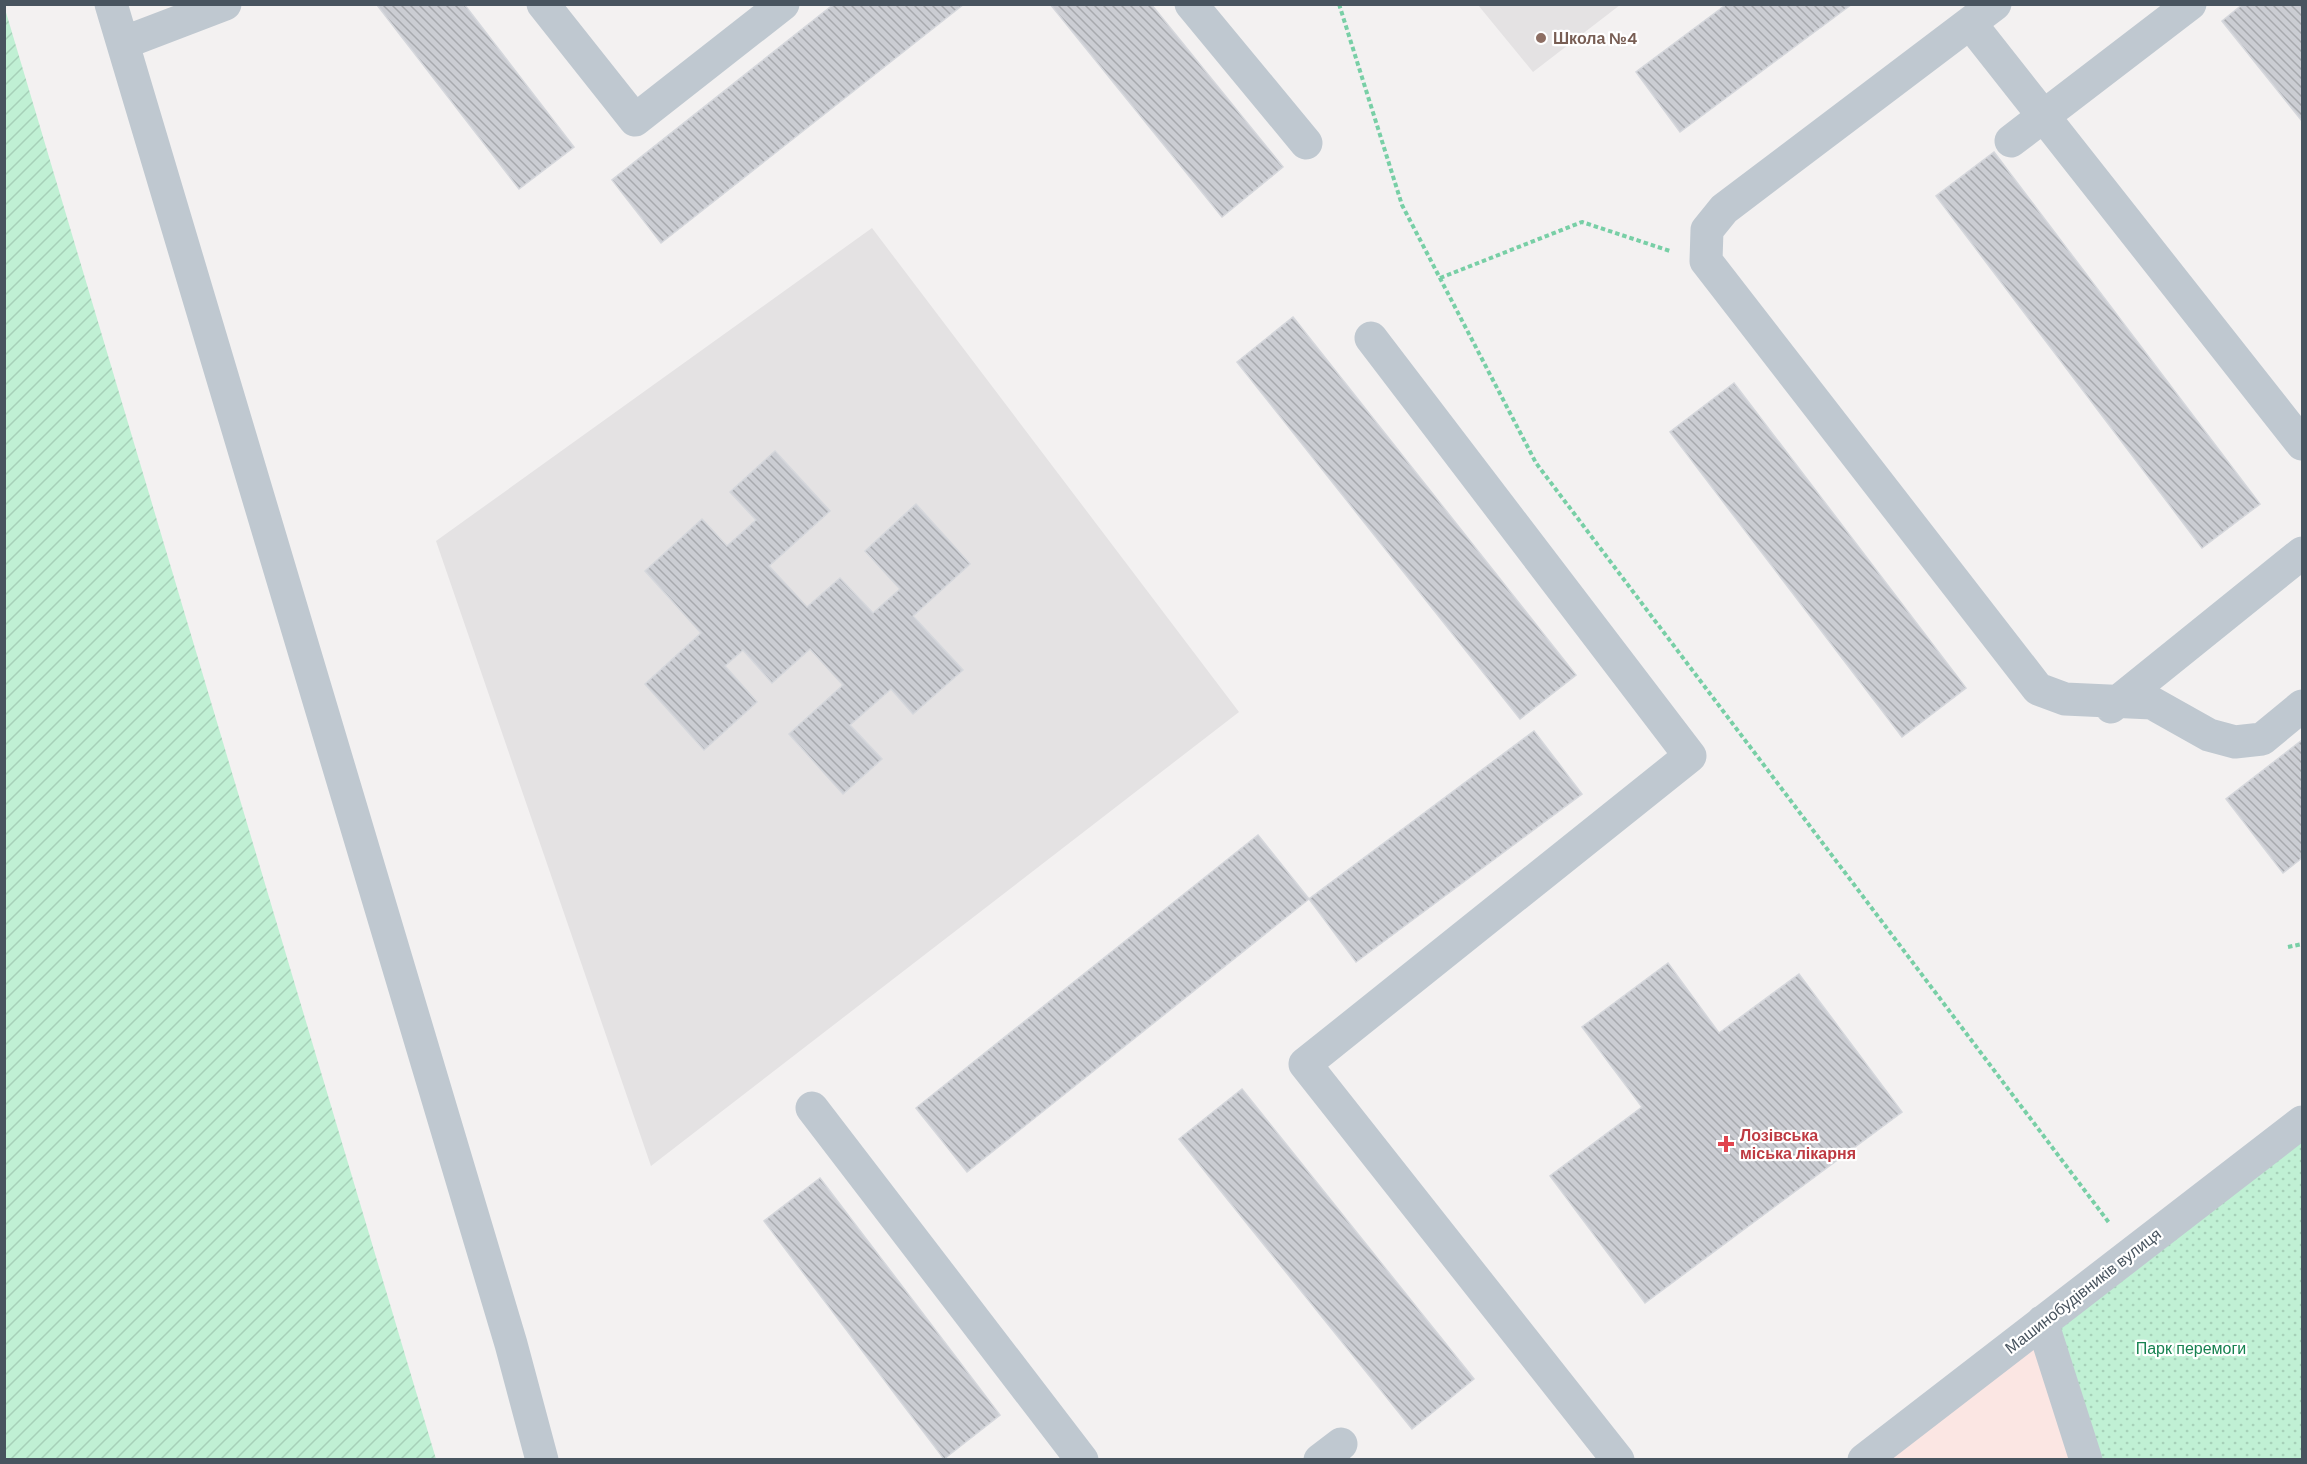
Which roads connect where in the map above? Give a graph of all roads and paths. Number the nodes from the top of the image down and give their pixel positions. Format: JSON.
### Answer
{"nodes":[{"id":1,"x":111,"y":4,"type":"edge"},
{"id":2,"x":225,"y":4,"type":"edge"},
{"id":3,"x":543,"y":4,"type":"edge"},
{"id":4,"x":783,"y":4,"type":"edge"},
{"id":5,"x":1191,"y":4,"type":"edge"},
{"id":6,"x":1339,"y":4,"type":"edge"},
{"id":7,"x":2190,"y":4,"type":"edge"},
{"id":8,"x":1982,"y":14,"type":"edge"},
{"id":9,"x":123,"y":43,"type":"junction"},
{"id":10,"x":2043,"y":117,"type":"junction"},
{"id":11,"x":2011,"y":141,"type":"dead end"},
{"id":12,"x":1306,"y":143,"type":"dead end"},
{"id":13,"x":1707,"y":230,"type":"junction"},
{"id":14,"x":1440,"y":278,"type":"junction"},
{"id":15,"x":1371,"y":338,"type":"dead end"},
{"id":16,"x":2302,"y":444,"type":"edge"},
{"id":17,"x":2302,"y":553,"type":"edge"},
{"id":18,"x":2114,"y":704,"type":"junction"},
{"id":19,"x":2302,"y":706,"type":"edge"},
{"id":20,"x":2302,"y":944,"type":"edge"},
{"id":21,"x":2288,"y":947,"type":"dead end"},
{"id":22,"x":812,"y":1108,"type":"dead end"},
{"id":23,"x":2302,"y":1122,"type":"edge"},
{"id":24,"x":2132,"y":1253,"type":"junction"},
{"id":25,"x":2042,"y":1322,"type":"junction"},
{"id":26,"x":542,"y":1460,"type":"edge"},
{"id":27,"x":1082,"y":1460,"type":"edge"},
{"id":28,"x":1618,"y":1460,"type":"edge"},
{"id":29,"x":1864,"y":1460,"type":"edge"},
{"id":30,"x":2086,"y":1460,"type":"edge"}],
"edges":[{"from":1,"to":9,"type":"street"},
{"from":2,"to":9,"type":"street"},
{"from":3,"to":4,"type":"street"},
{"from":5,"to":12,"type":"street"},
{"from":6,"to":14,"type":"path"},
{"from":7,"to":10,"type":"street"},
{"from":8,"to":10,"type":"street"},
{"from":8,"to":13,"type":"street"},
{"from":9,"to":26,"type":"street"},
{"from":10,"to":11,"type":"street"},
{"from":10,"to":16,"type":"street"},
{"from":13,"to":14,"type":"path"},
{"from":13,"to":18,"type":"street"},
{"from":14,"to":24,"type":"path"},
{"from":15,"to":28,"type":"street"},
{"from":17,"to":18,"type":"street"},
{"from":18,"to":19,"type":"street"},
{"from":20,"to":21,"type":"path"},
{"from":22,"to":27,"type":"street"},
{"from":23,"to":24,"type":"street","name":"Машинобудівників вулиця"},
{"from":24,"to":25,"type":"street","name":"Машинобудівників вулиця"},
{"from":25,"to":29,"type":"street","name":"Машинобудівників вулиця"},
{"from":25,"to":30,"type":"street"}]}
